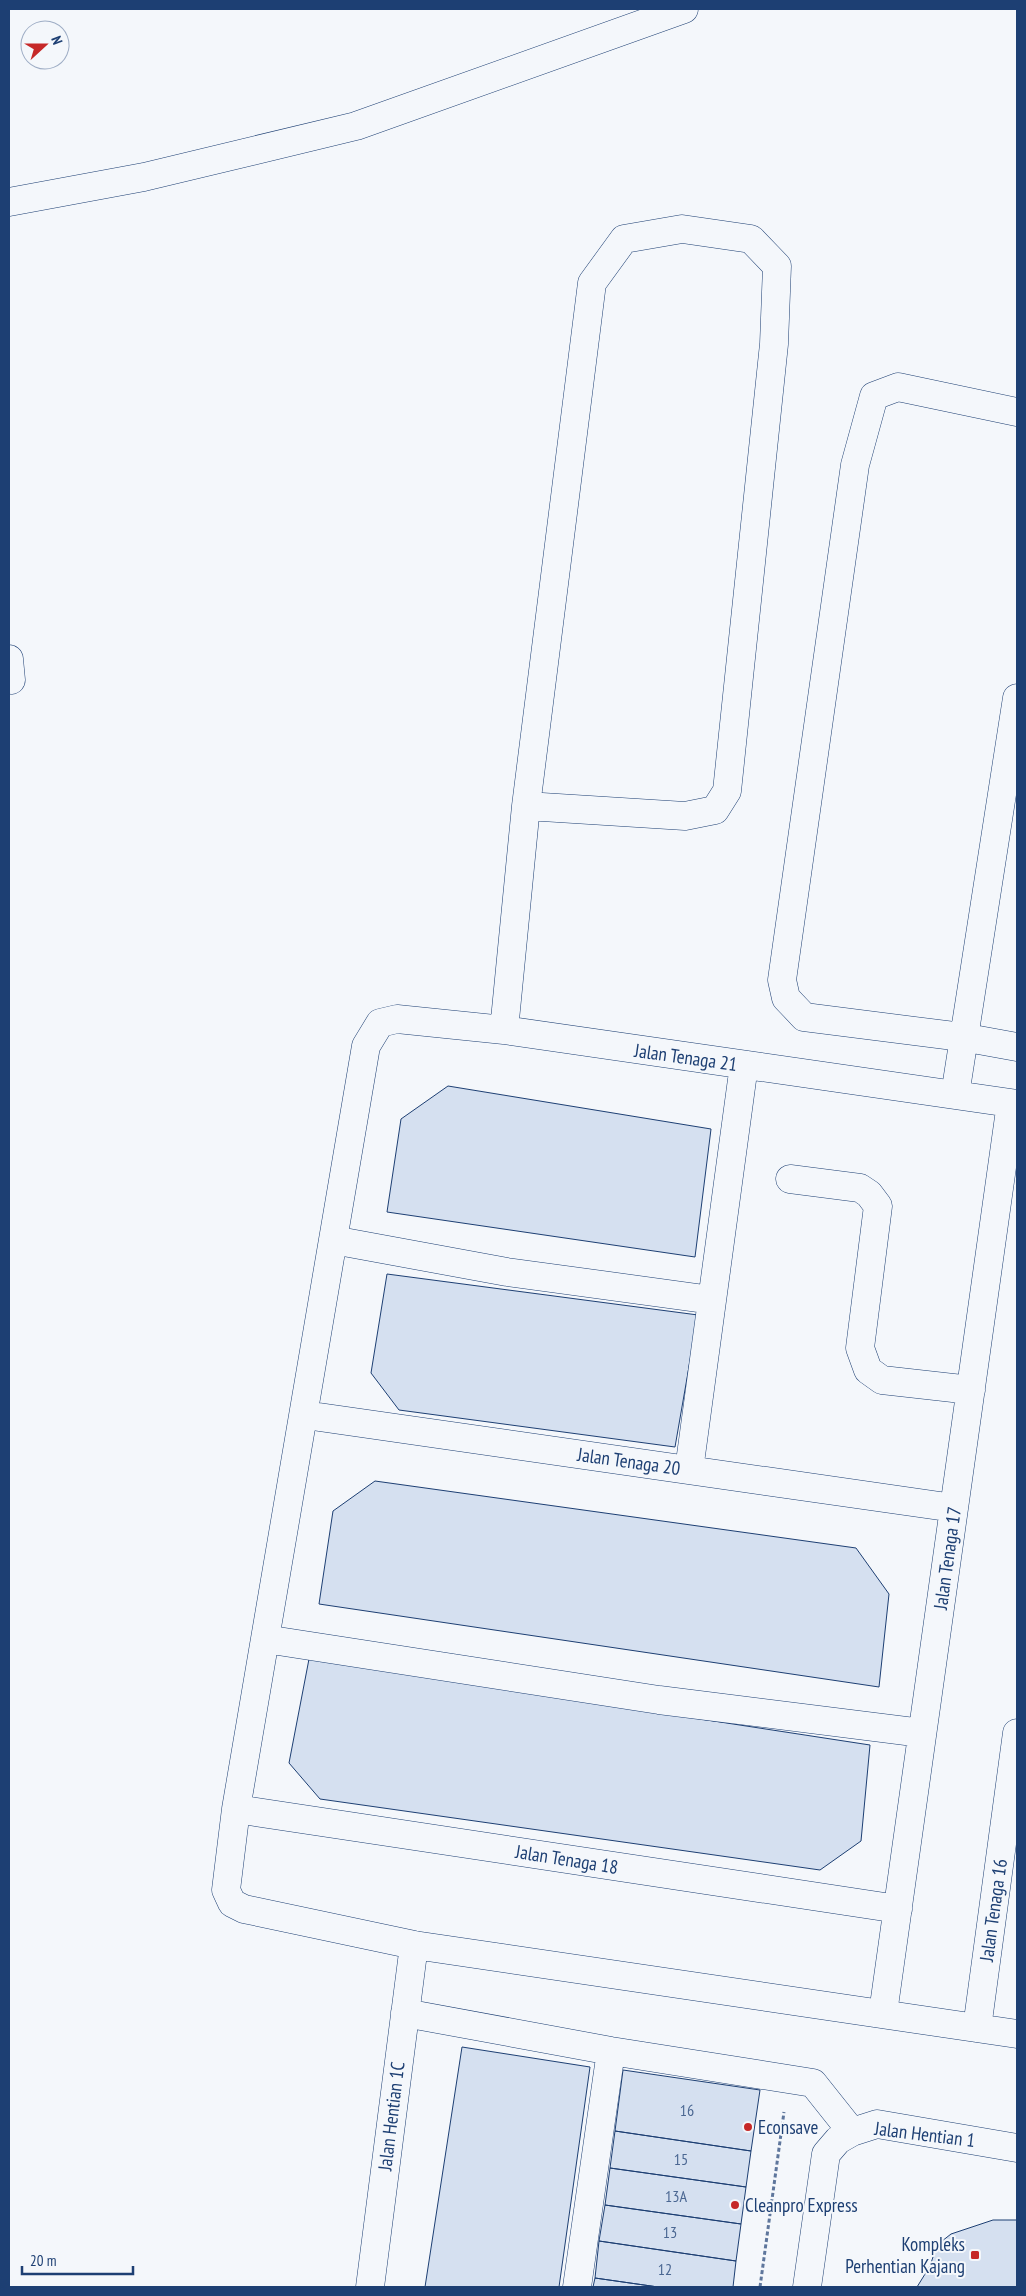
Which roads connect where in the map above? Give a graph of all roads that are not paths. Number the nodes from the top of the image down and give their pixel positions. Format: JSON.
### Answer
{"nodes":[{"id":1,"x":684,"y":9,"type":"edge"},
{"id":2,"x":9,"y":202,"type":"edge"},
{"id":3,"x":1017,"y":412,"type":"edge"},
{"id":4,"x":1017,"y":698,"type":"edge"},
{"id":5,"x":526,"y":806,"type":"junction"},
{"id":6,"x":504,"y":1030,"type":"junction"},
{"id":7,"x":962,"y":1037,"type":"junction"},
{"id":8,"x":1017,"y":1047,"type":"edge"},
{"id":9,"x":744,"y":1065,"type":"junction"},
{"id":10,"x":955,"y":1094,"type":"junction"},
{"id":11,"x":1014,"y":1104,"type":"edge"},
{"id":12,"x":790,"y":1179,"type":"dead end"},
{"id":13,"x":333,"y":1240,"type":"junction"},
{"id":14,"x":712,"y":1300,"type":"junction"},
{"id":15,"x":971,"y":1390,"type":"junction"},
{"id":16,"x":305,"y":1415,"type":"junction"},
{"id":17,"x":689,"y":1470,"type":"junction"},
{"id":18,"x":954,"y":1508,"type":"junction"},
{"id":19,"x":265,"y":1639,"type":"junction"},
{"id":20,"x":922,"y":1733,"type":"junction"},
{"id":21,"x":1017,"y":1733,"type":"edge"},
{"id":22,"x":236,"y":1809,"type":"junction"},
{"id":23,"x":898,"y":1909,"type":"junction"},
{"id":24,"x":414,"y":1945,"type":"junction"},
{"id":25,"x":405,"y":2013,"type":"junction"},
{"id":26,"x":883,"y":2013,"type":"junction"},
{"id":27,"x":977,"y":2028,"type":"junction"},
{"id":28,"x":1017,"y":2034,"type":"edge"},
{"id":29,"x":611,"y":2051,"type":"junction"},
{"id":30,"x":852,"y":2132,"type":"junction"},
{"id":31,"x":1017,"y":2148,"type":"edge"},
{"id":32,"x":370,"y":2287,"type":"edge"},
{"id":33,"x":577,"y":2287,"type":"edge"},
{"id":34,"x":807,"y":2287,"type":"edge"}],
"edges":[{"from":1,"to":2,"type":"street"},
{"from":3,"to":7,"type":"street"},
{"from":4,"to":7,"type":"street"},
{"from":5,"to":5,"type":"street"},
{"from":5,"to":6,"type":"street"},
{"from":6,"to":9,"type":"street","name":"Jalan Tenaga 21"},
{"from":6,"to":13,"type":"street","name":"Jalan Tenaga 21"},
{"from":7,"to":8,"type":"street"},
{"from":7,"to":10,"type":"street"},
{"from":9,"to":10,"type":"street","name":"Jalan Tenaga 21"},
{"from":9,"to":14,"type":"street"},
{"from":10,"to":11,"type":"street","name":"Jalan Tenaga 21"},
{"from":11,"to":15,"type":"street","name":"Jalan Tenaga 17"},
{"from":12,"to":15,"type":"street"},
{"from":13,"to":14,"type":"street"},
{"from":13,"to":16,"type":"street"},
{"from":14,"to":17,"type":"street"},
{"from":15,"to":18,"type":"street","name":"Jalan Tenaga 17"},
{"from":16,"to":17,"type":"street","name":"Jalan Tenaga 20"},
{"from":16,"to":19,"type":"street"},
{"from":17,"to":18,"type":"street","name":"Jalan Tenaga 20"},
{"from":18,"to":20,"type":"street","name":"Jalan Tenaga 17"},
{"from":19,"to":20,"type":"street"},
{"from":19,"to":22,"type":"street"},
{"from":20,"to":23,"type":"street","name":"Jalan Tenaga 17"},
{"from":21,"to":27,"type":"street","name":"Jalan Tenaga 16"},
{"from":22,"to":23,"type":"street","name":"Jalan Tenaga 18"},
{"from":22,"to":24,"type":"street"},
{"from":23,"to":26,"type":"street","name":"Jalan Tenaga 17"},
{"from":24,"to":25,"type":"street","name":"Jalan Hentian 1C"},
{"from":24,"to":26,"type":"street"},
{"from":25,"to":29,"type":"street"},
{"from":25,"to":32,"type":"street","name":"Jalan Hentian 1C"},
{"from":26,"to":27,"type":"street"},
{"from":27,"to":28,"type":"street"},
{"from":29,"to":30,"type":"street"},
{"from":29,"to":33,"type":"street"},
{"from":30,"to":31,"type":"street","name":"Jalan Hentian 1"},
{"from":30,"to":34,"type":"street","name":"Jalan Hentian 1"}]}
